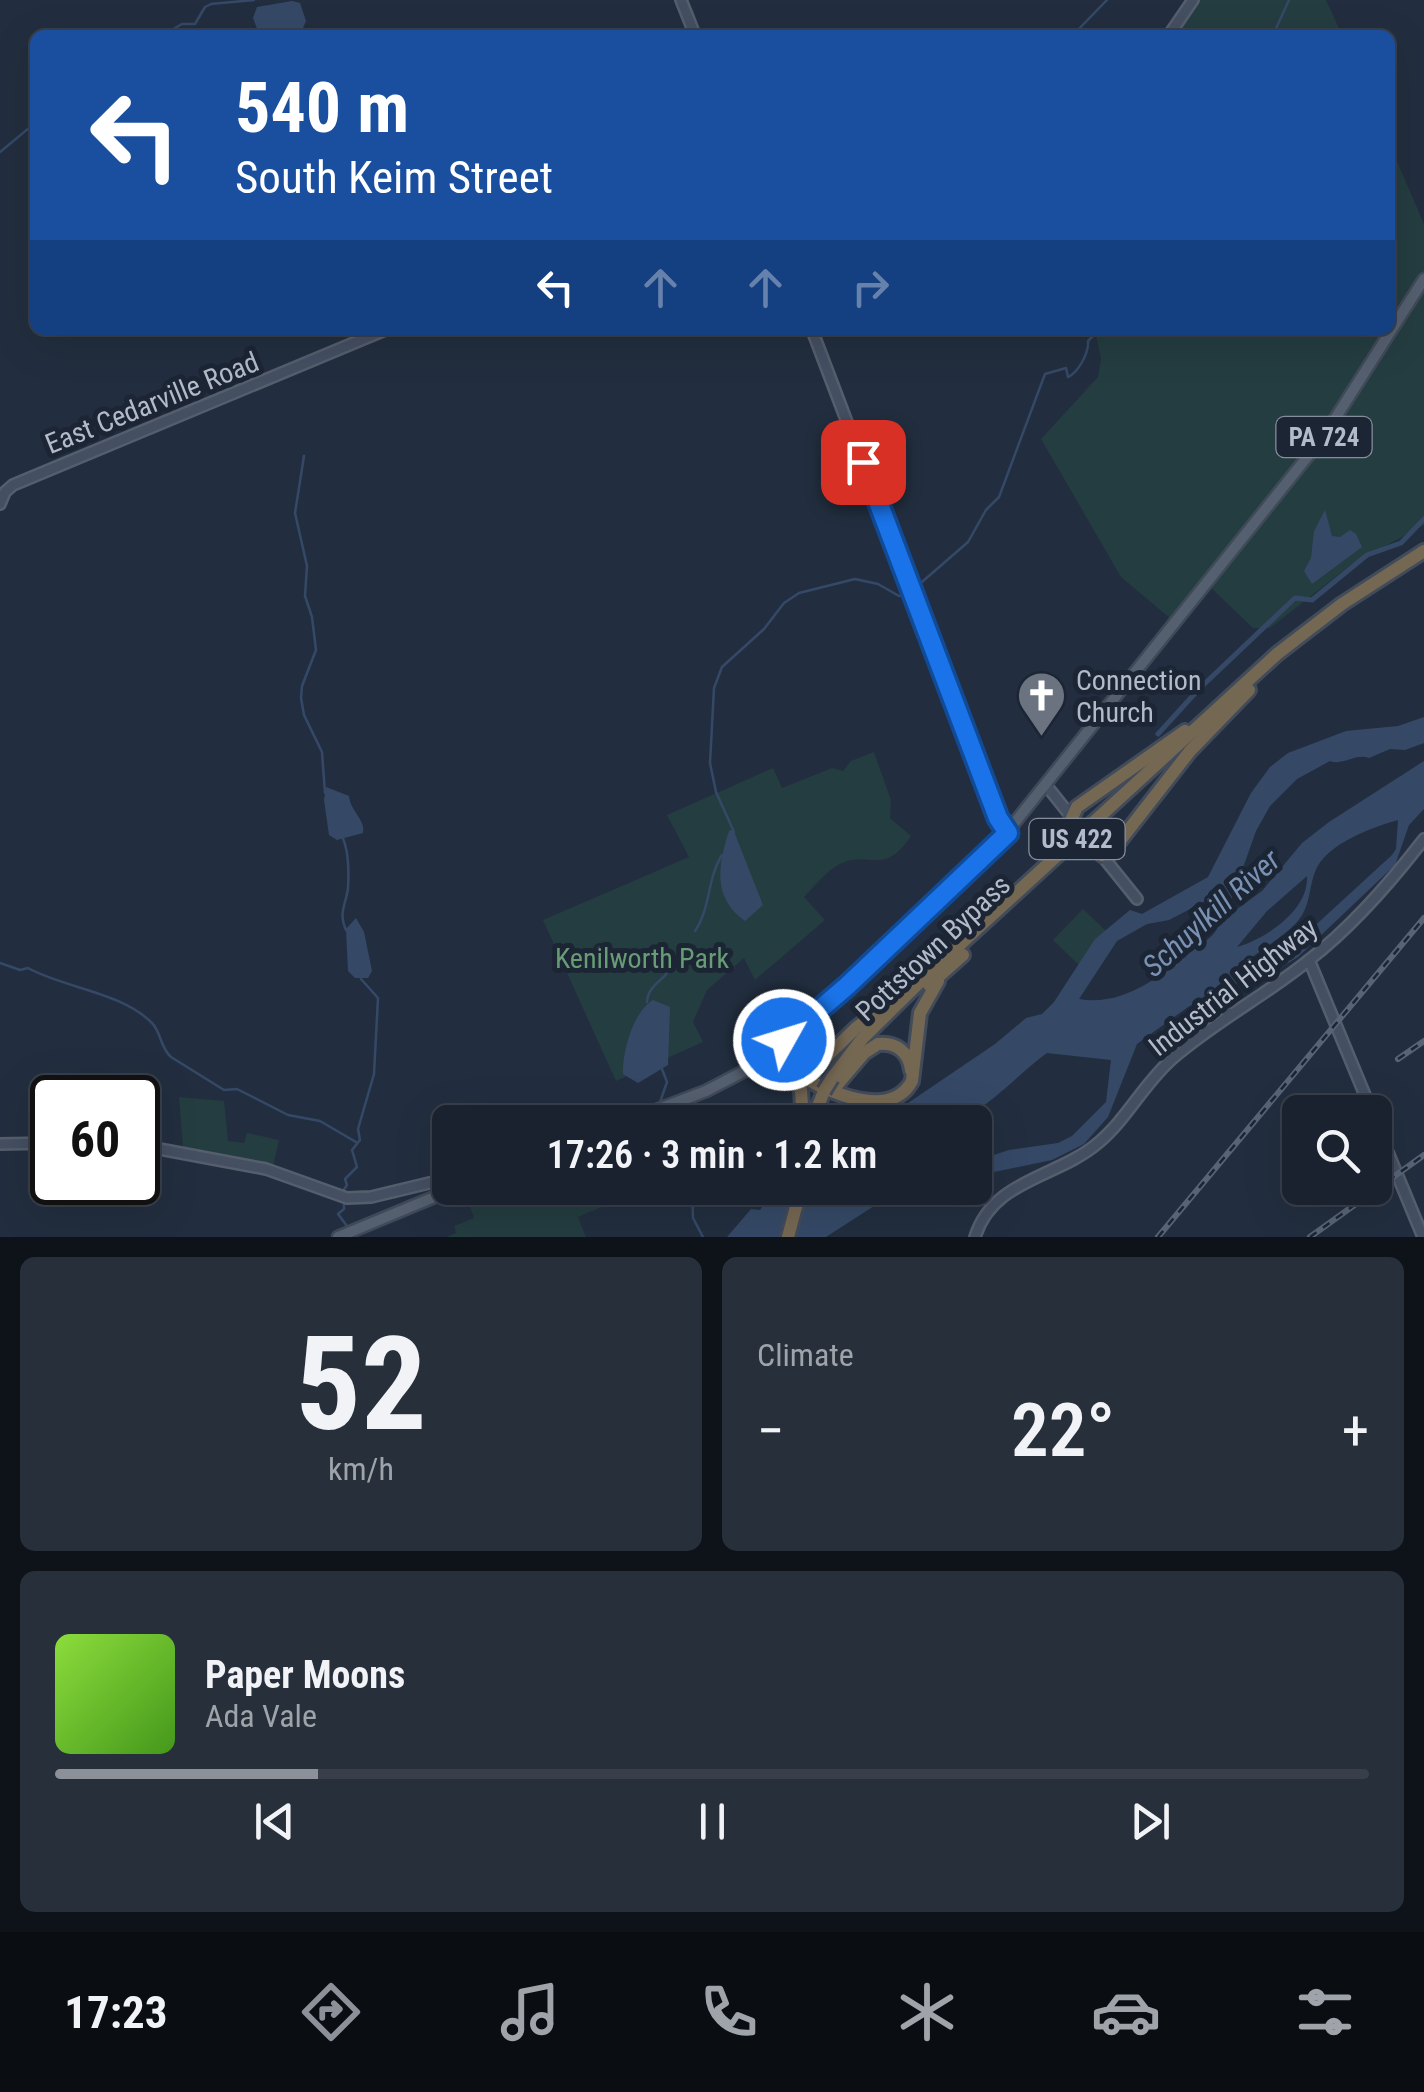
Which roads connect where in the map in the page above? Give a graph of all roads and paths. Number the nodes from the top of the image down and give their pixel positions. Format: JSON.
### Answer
{"nodes":[{"id":1,"x":681,"y":0,"type":"edge"},
{"id":2,"x":1193,"y":0,"type":"edge"},
{"id":3,"x":693,"y":30,"type":"edge"},
{"id":4,"x":1173,"y":30,"type":"edge"},
{"id":5,"x":1424,"y":279,"type":"edge"},
{"id":6,"x":1395,"y":325,"type":"edge"},
{"id":7,"x":373,"y":335,"type":"edge"},
{"id":8,"x":814,"y":335,"type":"edge"},
{"id":9,"x":1389,"y":335,"type":"edge"},
{"id":10,"x":0,"y":504,"type":"edge"},
{"id":11,"x":1424,"y":551,"type":"edge"},
{"id":12,"x":1424,"y":560,"type":"edge"},
{"id":13,"x":1254,"y":686,"type":"junction"},
{"id":14,"x":1223,"y":703,"type":"junction"},
{"id":15,"x":1046,"y":786,"type":"junction"},
{"id":16,"x":1061,"y":804,"type":"joint"},
{"id":17,"x":1076,"y":818,"type":"junction"},
{"id":18,"x":1008,"y":833,"type":"junction"},
{"id":19,"x":1424,"y":839,"type":"edge"},
{"id":20,"x":1107,"y":853,"type":"junction"},
{"id":21,"x":1112,"y":868,"type":"joint"},
{"id":22,"x":1137,"y":899,"type":"dead end"},
{"id":23,"x":1310,"y":960,"type":"junction"},
{"id":24,"x":945,"y":971,"type":"junction"},
{"id":25,"x":929,"y":974,"type":"junction"},
{"id":26,"x":1217,"y":1000,"type":"dead end"},
{"id":27,"x":1229,"y":1014,"type":"junction"},
{"id":28,"x":784,"y":1040,"type":"junction"},
{"id":29,"x":766,"y":1054,"type":"junction"},
{"id":30,"x":789,"y":1064,"type":"junction"},
{"id":31,"x":831,"y":1088,"type":"junction"},
{"id":32,"x":1365,"y":1095,"type":"edge"},
{"id":33,"x":670,"y":1105,"type":"edge"},
{"id":34,"x":802,"y":1105,"type":"edge"},
{"id":35,"x":822,"y":1105,"type":"edge"},
{"id":36,"x":826,"y":1105,"type":"edge"},
{"id":37,"x":30,"y":1143,"type":"edge"},
{"id":38,"x":0,"y":1144,"type":"edge"},
{"id":39,"x":160,"y":1148,"type":"edge"},
{"id":40,"x":1392,"y":1162,"type":"edge"},
{"id":41,"x":432,"y":1182,"type":"edge"},
{"id":42,"x":432,"y":1198,"type":"edge"},
{"id":43,"x":789,"y":1205,"type":"edge"},
{"id":44,"x":791,"y":1205,"type":"edge"},
{"id":45,"x":338,"y":1237,"type":"edge"},
{"id":46,"x":780,"y":1237,"type":"edge"},
{"id":47,"x":788,"y":1237,"type":"edge"},
{"id":48,"x":975,"y":1237,"type":"edge"},
{"id":49,"x":1423,"y":1237,"type":"edge"}],
"edges":[{"from":1,"to":3,"type":"street"},
{"from":2,"to":4,"type":"street"},
{"from":5,"to":6,"type":"main road","number":"PA 724"},
{"from":7,"to":10,"type":"street","name":"East Cedarville Road"},
{"from":8,"to":18,"type":"street"},
{"from":9,"to":15,"type":"main road","number":"PA 724"},
{"from":11,"to":14,"type":"highway","name":"Pottstown Bypass","number":"US 422"},
{"from":12,"to":13,"type":"highway","name":"Pottstown Bypass","number":"US 422"},
{"from":13,"to":20,"type":"highway"},
{"from":13,"to":24,"type":"highway","name":"Pottstown Bypass","number":"US 422"},
{"from":14,"to":17,"type":"highway"},
{"from":14,"to":25,"type":"highway","name":"Pottstown Bypass","number":"US 422"},
{"from":15,"to":16,"type":"street"},
{"from":15,"to":18,"type":"main road","number":"PA 724"},
{"from":16,"to":17,"type":"highway"},
{"from":17,"to":20,"type":"street","bridge":true},
{"from":18,"to":28,"type":"main road","number":"PA 724"},
{"from":19,"to":23,"type":"street","name":"Industrial Highway"},
{"from":20,"to":21,"type":"highway"},
{"from":21,"to":22,"type":"street"},
{"from":23,"to":27,"type":"street","name":"Industrial Highway"},
{"from":23,"to":32,"type":"street"},
{"from":24,"to":30,"type":"highway"},
{"from":24,"to":31,"type":"highway","name":"Pottstown Bypass","number":"US 422"},
{"from":25,"to":30,"type":"highway"},
{"from":25,"to":31,"type":"highway","name":"Pottstown Bypass","number":"US 422"},
{"from":26,"to":27,"type":"street"},
{"from":27,"to":48,"type":"street","name":"Industrial Highway"},
{"from":28,"to":29,"type":"main road","number":"PA 724"},
{"from":28,"to":30,"type":"highway"},
{"from":29,"to":30,"type":"highway"},
{"from":29,"to":33,"type":"main road","number":"PA 724"},
{"from":30,"to":31,"type":"highway"},
{"from":30,"to":34,"type":"highway"},
{"from":31,"to":35,"type":"highway","name":"Pottstown Bypass","number":"US 422"},
{"from":31,"to":36,"type":"highway","name":"Pottstown Bypass","number":"US 422"},
{"from":37,"to":38,"type":"street"},
{"from":39,"to":41,"type":"street"},
{"from":40,"to":49,"type":"street"},
{"from":42,"to":45,"type":"main road"},
{"from":43,"to":46,"type":"highway"},
{"from":44,"to":47,"type":"highway"}]}
